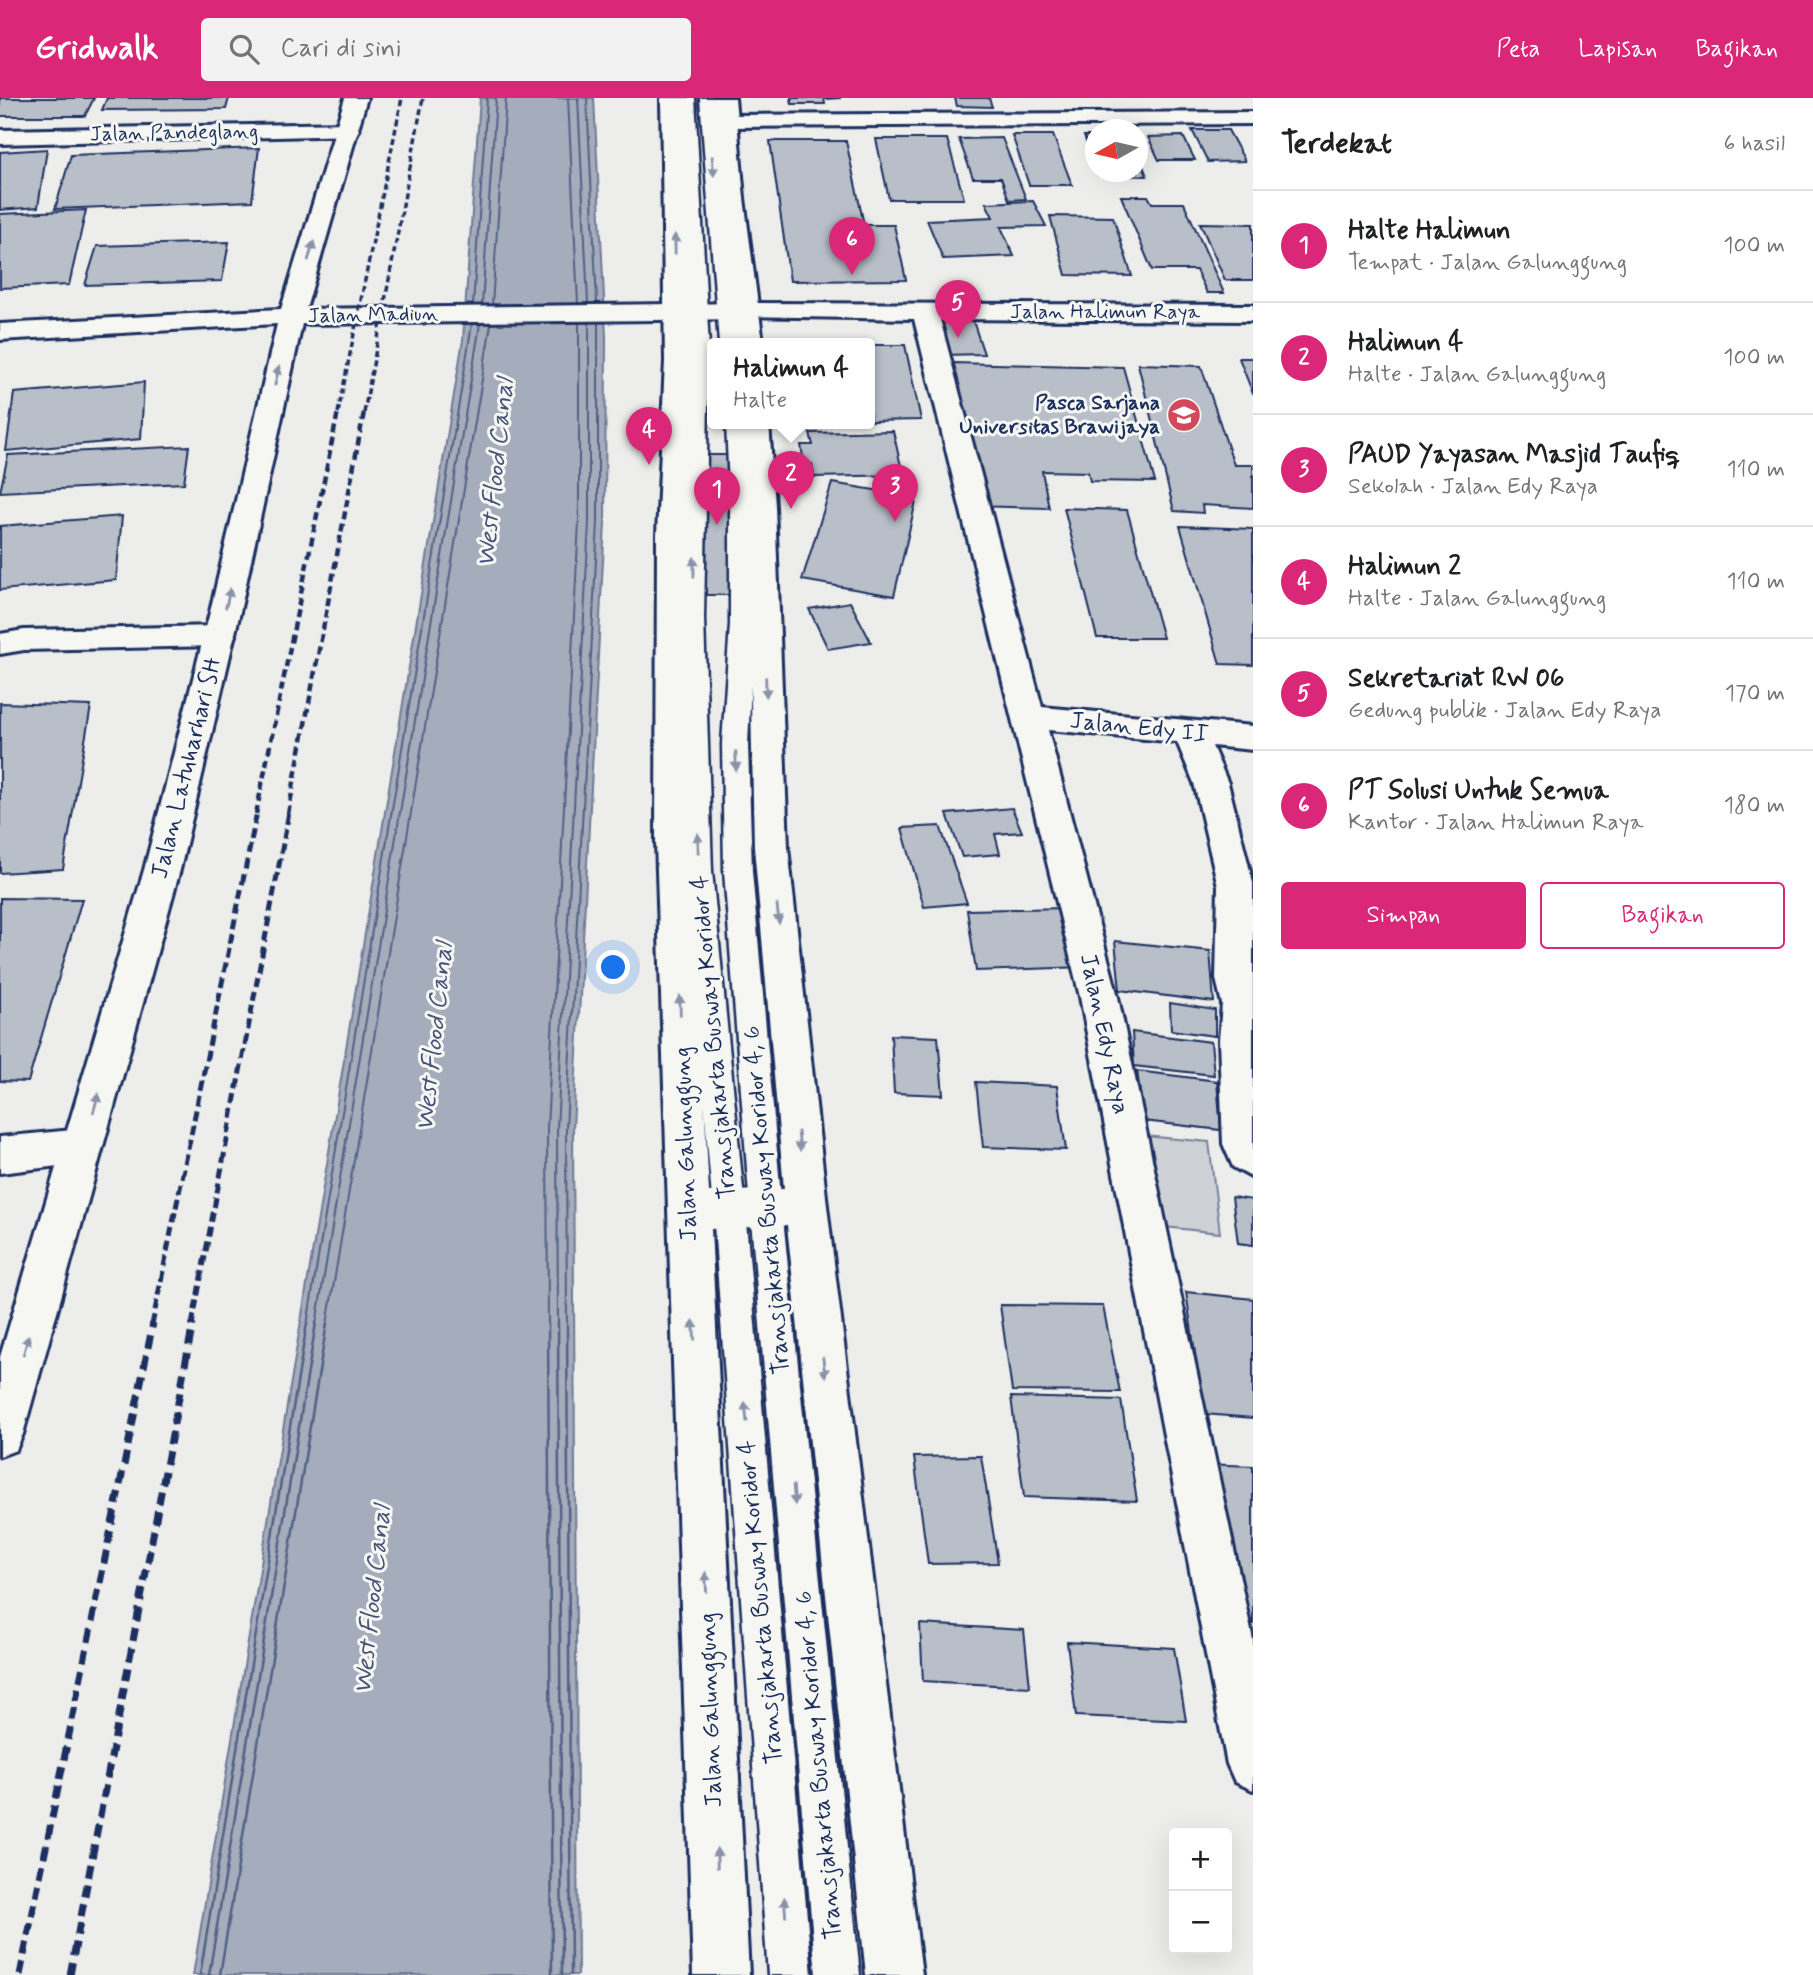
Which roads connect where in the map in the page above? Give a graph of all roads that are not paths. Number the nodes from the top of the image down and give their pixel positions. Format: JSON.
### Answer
{"nodes":[{"id":1,"x":356,"y":98,"type":"edge"},
{"id":2,"x":672,"y":98,"type":"edge"},
{"id":3,"x":687,"y":98,"type":"edge"},
{"id":4,"x":708,"y":98,"type":"edge"},
{"id":5,"x":1032,"y":98,"type":"edge"},
{"id":6,"x":724,"y":110,"type":"edge"},
{"id":7,"x":1253,"y":118,"type":"edge"},
{"id":8,"x":1041,"y":120,"type":"junction"},
{"id":9,"x":348,"y":130,"type":"junction"},
{"id":10,"x":0,"y":137,"type":"edge"},
{"id":11,"x":925,"y":311,"type":"junction"},
{"id":12,"x":700,"y":312,"type":"junction"},
{"id":13,"x":1253,"y":313,"type":"edge"},
{"id":14,"x":290,"y":317,"type":"junction"},
{"id":15,"x":0,"y":332,"type":"edge"},
{"id":16,"x":724,"y":338,"type":"edge"},
{"id":17,"x":742,"y":338,"type":"edge"},
{"id":18,"x":736,"y":429,"type":"edge"},
{"id":19,"x":755,"y":429,"type":"edge"},
{"id":20,"x":219,"y":636,"type":"junction"},
{"id":21,"x":0,"y":644,"type":"edge"},
{"id":22,"x":1026,"y":717,"type":"junction"},
{"id":23,"x":1190,"y":734,"type":"junction"},
{"id":24,"x":1253,"y":738,"type":"edge"},
{"id":25,"x":1245,"y":887,"type":"edge"},
{"id":26,"x":1244,"y":981,"type":"edge"},
{"id":27,"x":83,"y":1146,"type":"junction"},
{"id":28,"x":0,"y":1155,"type":"edge"},
{"id":29,"x":1253,"y":1160,"type":"edge"},
{"id":30,"x":767,"y":1208,"type":"junction"},
{"id":31,"x":689,"y":1211,"type":"junction"},
{"id":32,"x":0,"y":1434,"type":"edge"},
{"id":33,"x":1253,"y":1764,"type":"edge"},
{"id":34,"x":721,"y":1975,"type":"edge"},
{"id":35,"x":790,"y":1975,"type":"edge"},
{"id":36,"x":838,"y":1975,"type":"edge"},
{"id":37,"x":894,"y":1975,"type":"edge"}],
"edges":[{"from":1,"to":9,"type":"street","name":"Jalan Latuharhari SH"},
{"from":12,"to":2,"type":"street","one_way":true},
{"from":3,"to":12,"type":"lane","name":"Transjakarta Busway Koridor 4"},
{"from":4,"to":12,"type":"lane","name":"Transjakarta Busway Koridor 4","one_way":true},
{"from":5,"to":8,"type":"street"},
{"from":6,"to":8,"type":"street"},
{"from":6,"to":12,"type":"street"},
{"from":7,"to":8,"type":"street"},
{"from":9,"to":10,"type":"street","name":"Jalan Pandeglang"},
{"from":14,"to":9,"type":"street","name":"Jalan Latuharhari SH","one_way":true},
{"from":11,"to":12,"type":"street","name":"Jalan Halimun Raya"},
{"from":11,"to":13,"type":"street","name":"Jalan Halimun Raya"},
{"from":11,"to":22,"type":"street","name":"Jalan Edy Raya"},
{"from":12,"to":14,"type":"street","name":"Jalan Madiun"},
{"from":12,"to":16,"type":"lane"},
{"from":12,"to":17,"type":"street"},
{"from":30,"to":12,"type":"lane","name":"Transjakarta Busway Koridor 4","one_way":true},
{"from":31,"to":12,"type":"street","name":"Jalan Galunggung","one_way":true},
{"from":14,"to":15,"type":"street","name":"Jalan Madiun"},
{"from":20,"to":14,"type":"street","name":"Jalan Latuharhari SH","one_way":true},
{"from":18,"to":30,"type":"lane","name":"Transjakarta Busway Koridor 4, 6","one_way":true},
{"from":19,"to":30,"type":"street","one_way":true},
{"from":20,"to":21,"type":"street"},
{"from":27,"to":20,"type":"street","name":"Jalan Latuharhari SH","one_way":true},
{"from":22,"to":23,"type":"street","name":"Jalan Edy II"},
{"from":22,"to":33,"type":"street","name":"Jalan Edy Raya"},
{"from":23,"to":24,"type":"street","name":"Jalan Edy II"},
{"from":23,"to":25,"type":"street"},
{"from":25,"to":26,"type":"street"},
{"from":26,"to":29,"type":"street"},
{"from":27,"to":28,"type":"street"},
{"from":32,"to":27,"type":"street","name":"Jalan Latuharhari SH","one_way":true},
{"from":30,"to":31,"type":"street"},
{"from":35,"to":30,"type":"lane","name":"Transjakarta Busway Koridor 4","one_way":true},
{"from":30,"to":36,"type":"lane","name":"Transjakarta Busway Koridor 4, 6","one_way":true},
{"from":30,"to":37,"type":"street","one_way":true},
{"from":34,"to":31,"type":"street","name":"Jalan Galunggung","one_way":true}]}
